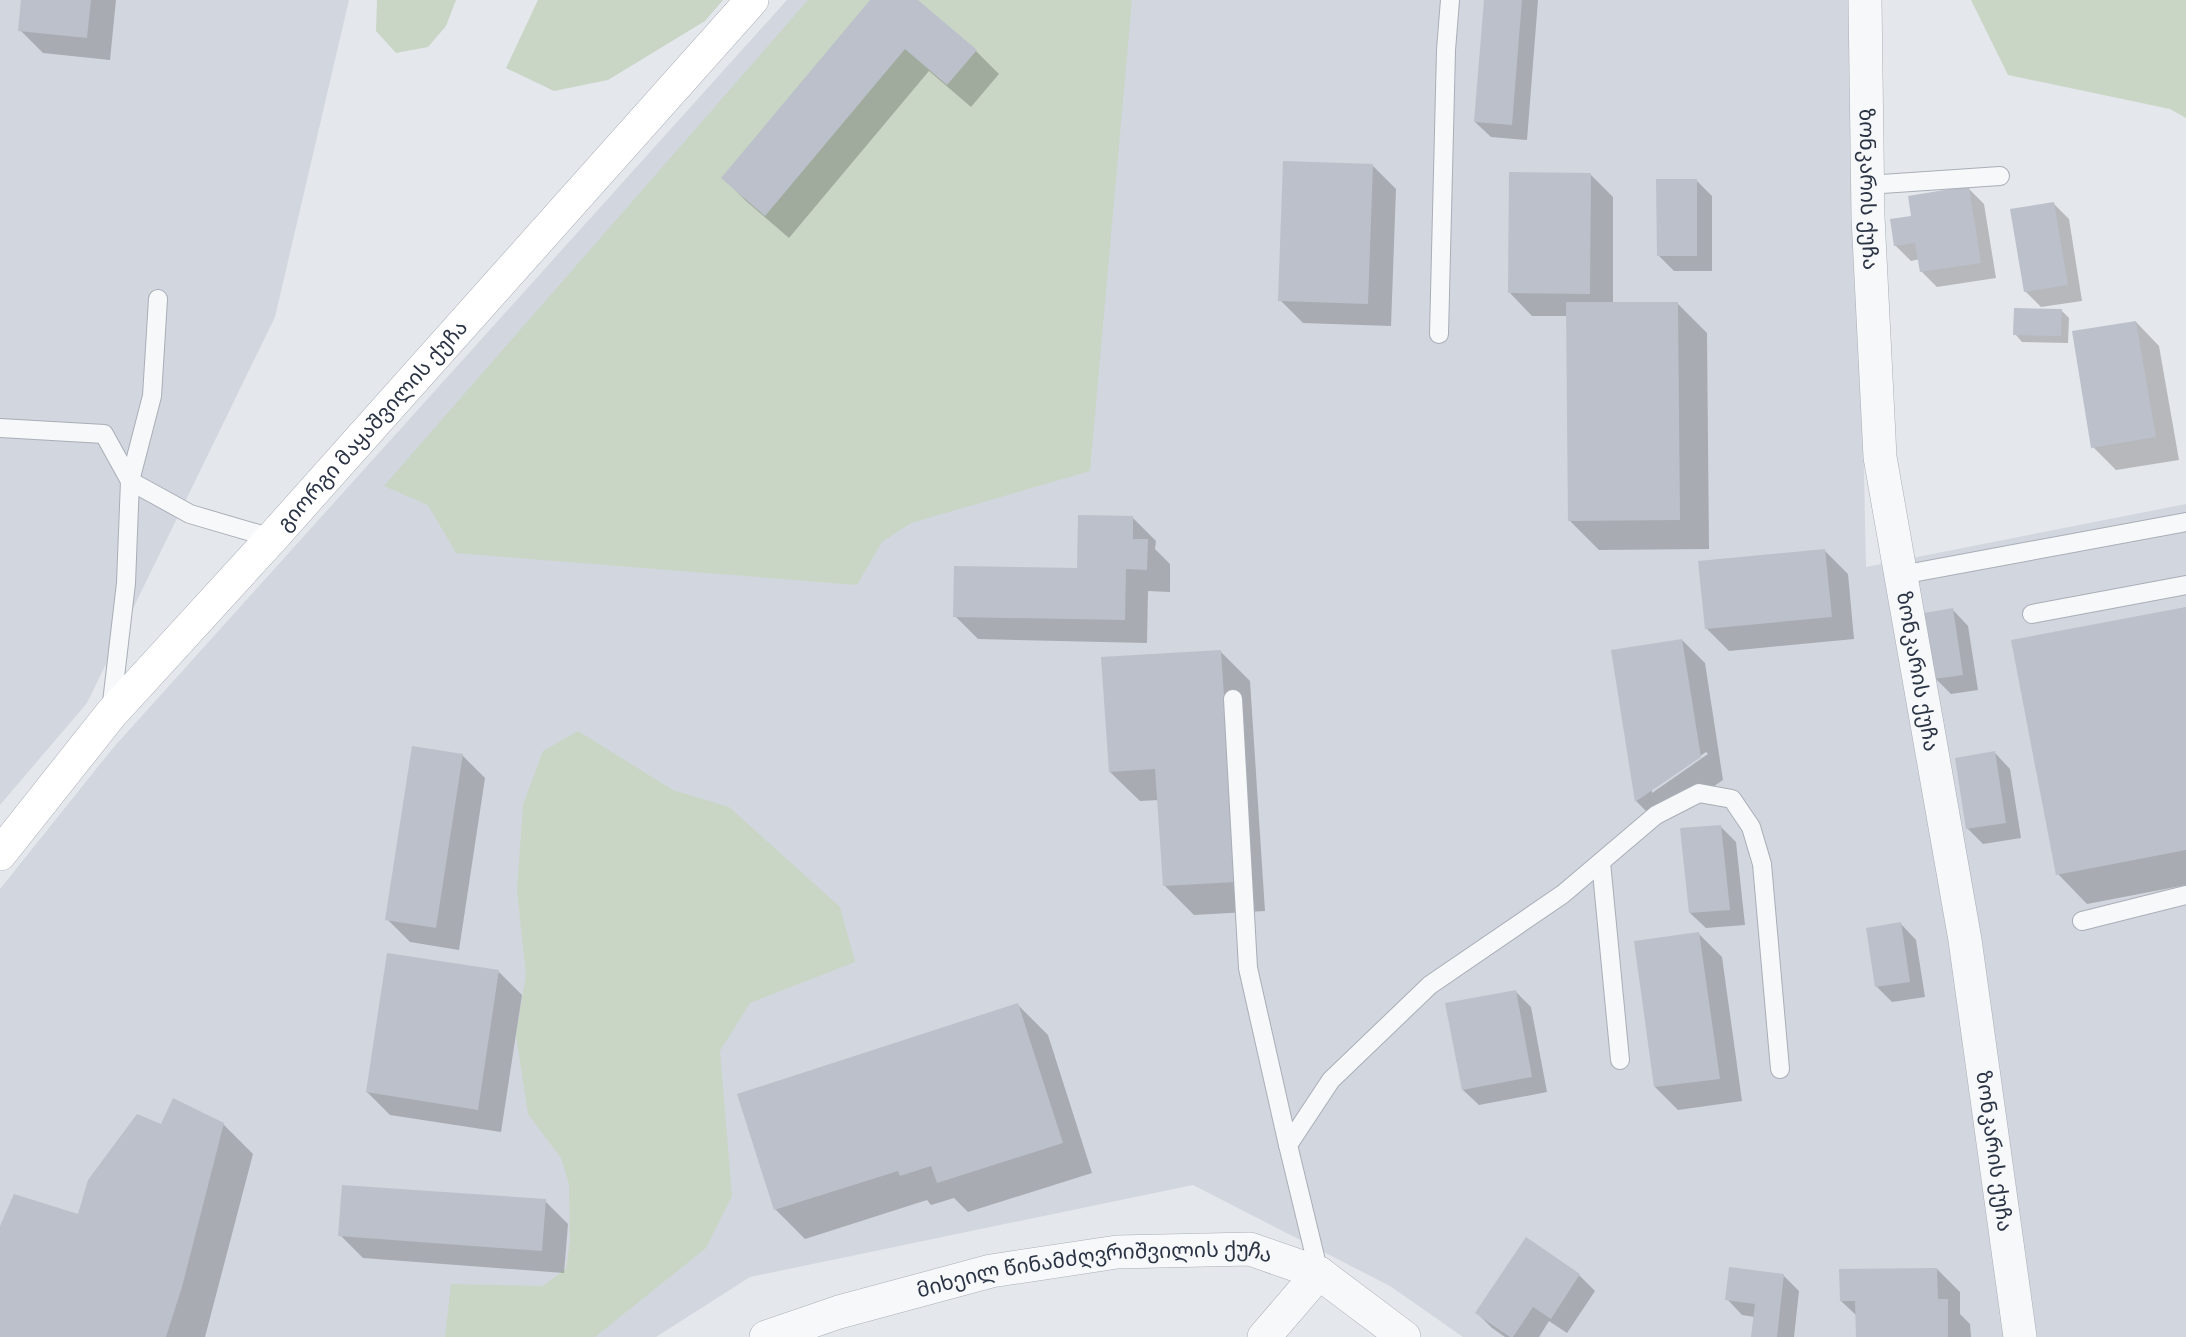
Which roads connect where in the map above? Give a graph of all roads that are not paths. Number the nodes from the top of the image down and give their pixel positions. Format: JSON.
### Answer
{"nodes":[{"id":1,"x":752,"y":0,"type":"edge"},
{"id":2,"x":1450,"y":0,"type":"edge"},
{"id":3,"x":1865,"y":0,"type":"edge"},
{"id":4,"x":2000,"y":176,"type":"dead end"},
{"id":5,"x":1867,"y":185,"type":"junction"},
{"id":6,"x":158,"y":299,"type":"dead end"},
{"id":7,"x":1439,"y":334,"type":"dead end"},
{"id":8,"x":0,"y":428,"type":"edge"},
{"id":9,"x":130,"y":481,"type":"junction"},
{"id":10,"x":2186,"y":522,"type":"edge"},
{"id":11,"x":272,"y":538,"type":"junction"},
{"id":12,"x":1901,"y":575,"type":"junction"},
{"id":13,"x":2186,"y":585,"type":"edge"},
{"id":14,"x":2032,"y":614,"type":"dead end"},
{"id":15,"x":1233,"y":699,"type":"dead end"},
{"id":16,"x":111,"y":714,"type":"junction"},
{"id":17,"x":0,"y":854,"type":"edge"},
{"id":18,"x":1601,"y":862,"type":"junction"},
{"id":19,"x":2186,"y":895,"type":"edge"},
{"id":20,"x":2082,"y":921,"type":"dead end"},
{"id":21,"x":1620,"y":1060,"type":"dead end"},
{"id":22,"x":1780,"y":1069,"type":"dead end"},
{"id":23,"x":1288,"y":1145,"type":"junction"},
{"id":24,"x":1319,"y":1274,"type":"junction"},
{"id":25,"x":766,"y":1337,"type":"edge"},
{"id":26,"x":1264,"y":1337,"type":"edge"},
{"id":27,"x":1404,"y":1337,"type":"edge"},
{"id":28,"x":2020,"y":1337,"type":"edge"}],
"edges":[{"from":1,"to":11,"type":"street","name":"გიორგი მაყაშვილის ქუჩა"},
{"from":2,"to":7,"type":"lane"},
{"from":3,"to":5,"type":"street","name":"ზონკარის ქუჩა"},
{"from":4,"to":5,"type":"lane"},
{"from":5,"to":12,"type":"street","name":"ზონკარის ქუჩა"},
{"from":6,"to":9,"type":"lane"},
{"from":8,"to":9,"type":"lane"},
{"from":9,"to":11,"type":"lane"},
{"from":9,"to":16,"type":"lane"},
{"from":10,"to":12,"type":"lane"},
{"from":11,"to":16,"type":"street","name":"გიორგი მაყაშვილის ქუჩა"},
{"from":12,"to":28,"type":"street","name":"ზონკარის ქუჩა"},
{"from":13,"to":14,"type":"lane"},
{"from":15,"to":23,"type":"lane"},
{"from":16,"to":17,"type":"street","name":"გიორგი მაყაშვილის ქუჩა"},
{"from":18,"to":21,"type":"lane"},
{"from":18,"to":22,"type":"lane"},
{"from":18,"to":23,"type":"lane"},
{"from":19,"to":20,"type":"lane"},
{"from":23,"to":24,"type":"lane"},
{"from":24,"to":25,"type":"street","name":"მიხეილ წინამძღვრიშვილის ქუჩა"},
{"from":24,"to":26,"type":"street"},
{"from":24,"to":27,"type":"street","name":"მიხეილ წინამძღვრიშვილის ქუჩა"}]}
